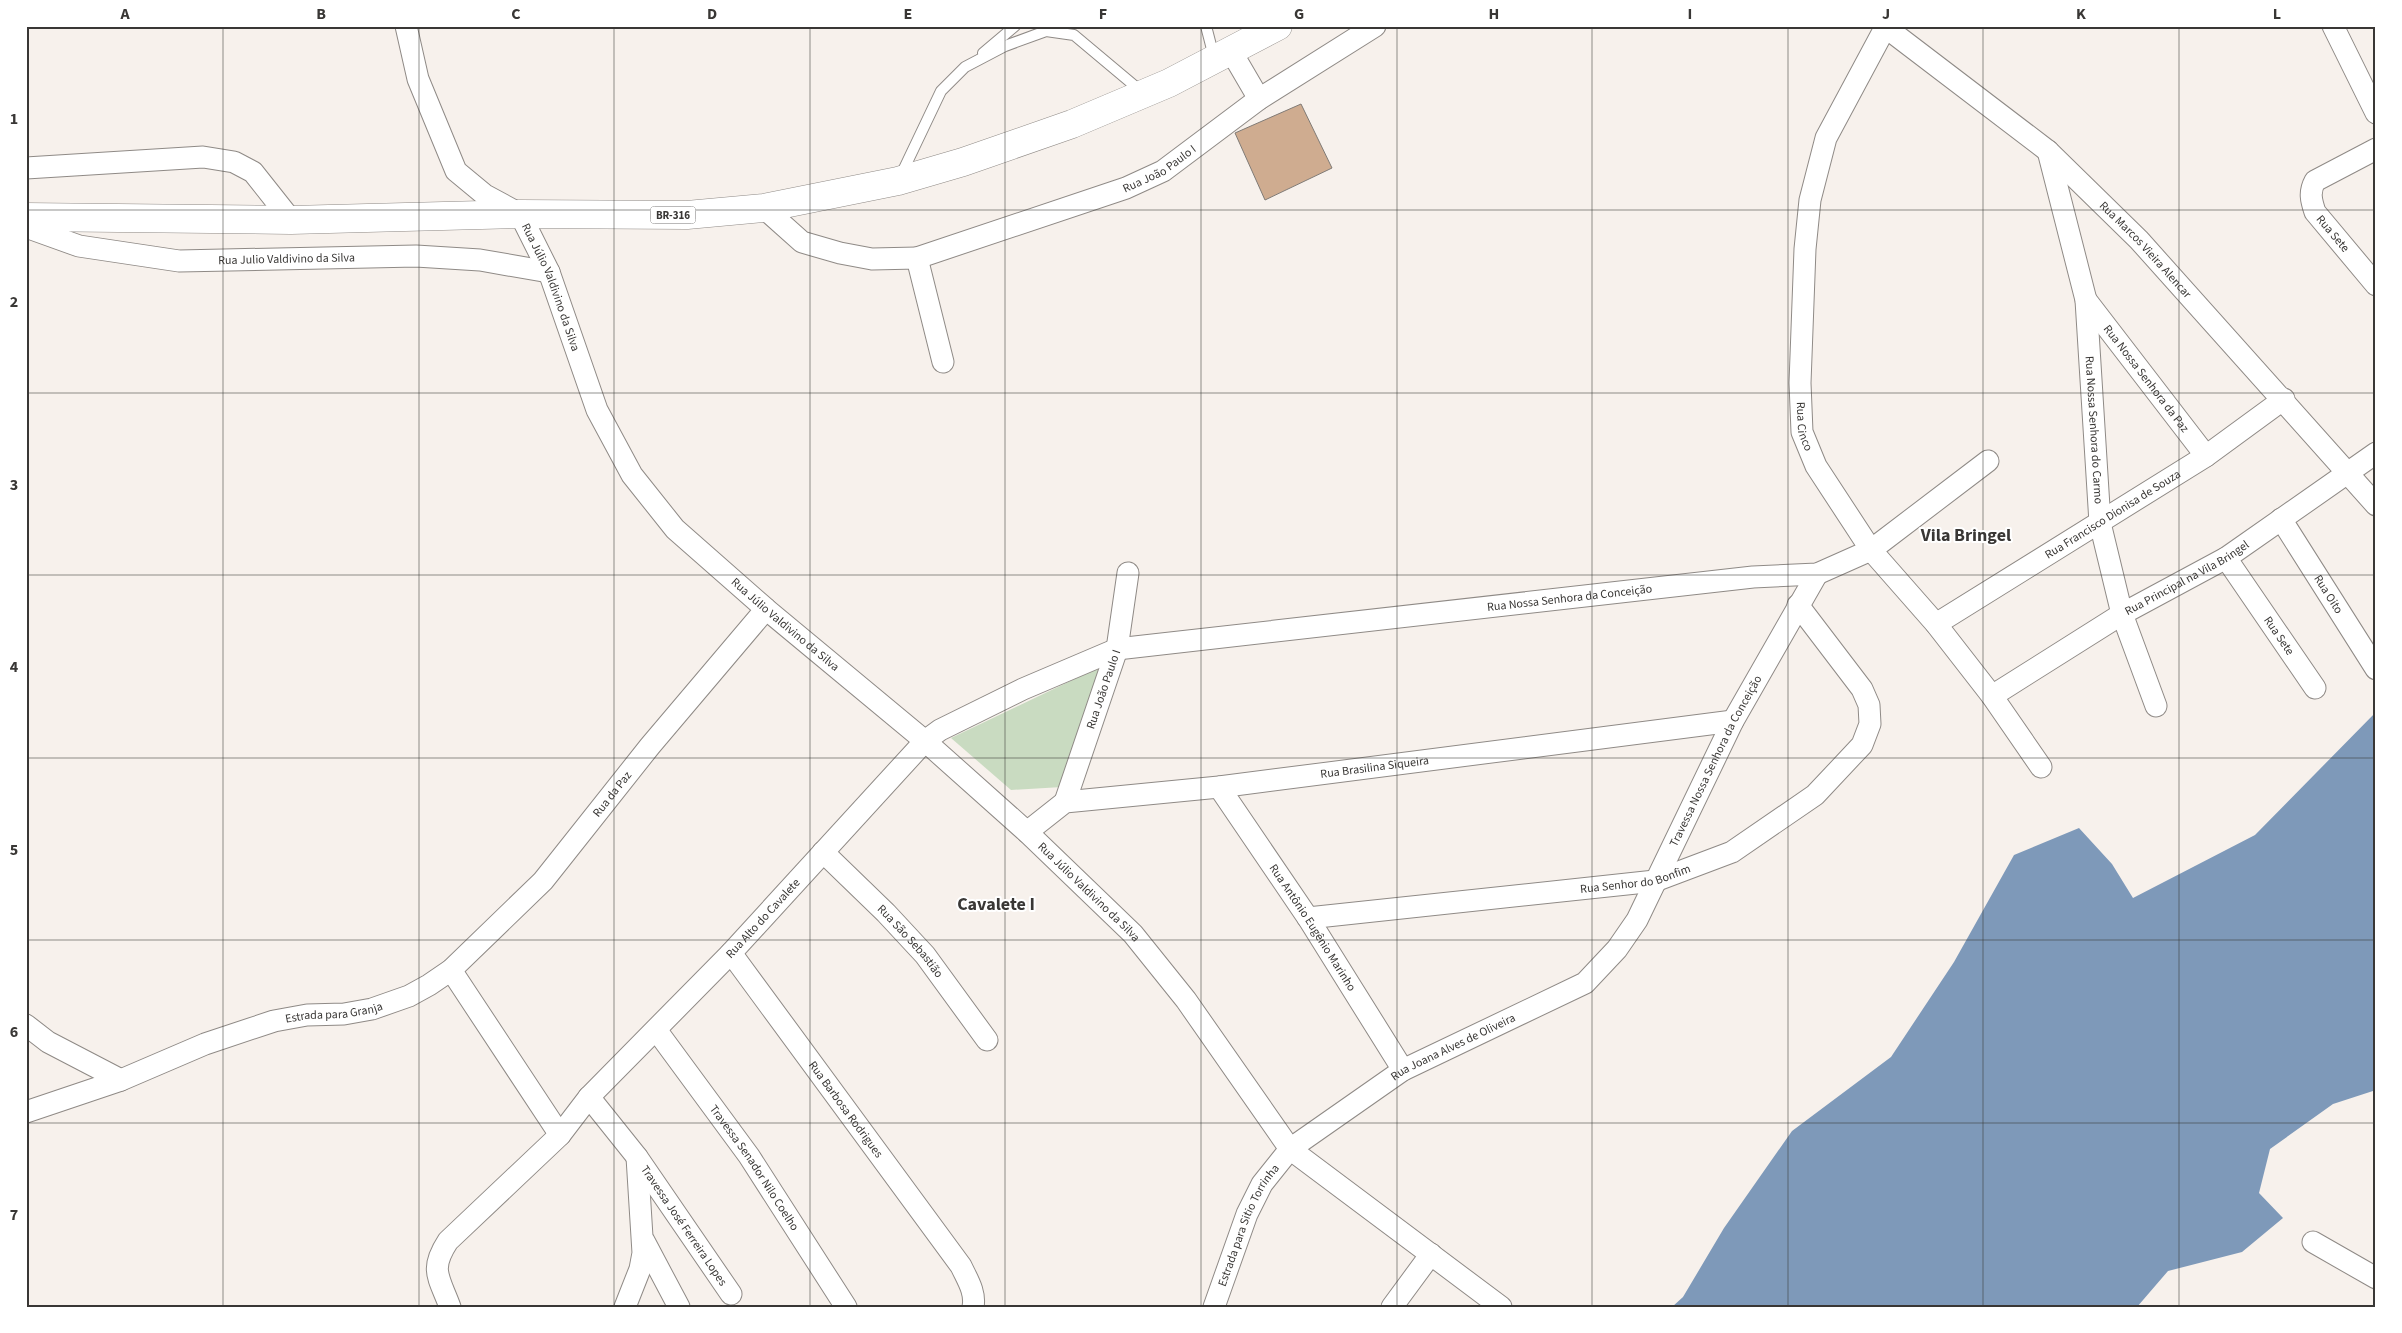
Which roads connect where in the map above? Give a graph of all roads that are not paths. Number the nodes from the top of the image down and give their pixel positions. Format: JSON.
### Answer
{"nodes":[{"id":1,"x":406,"y":26,"type":"edge"},
{"id":2,"x":1015,"y":26,"type":"edge"},
{"id":3,"x":1206,"y":26,"type":"edge"},
{"id":4,"x":1278,"y":26,"type":"edge"},
{"id":5,"x":1375,"y":26,"type":"edge"},
{"id":6,"x":2333,"y":26,"type":"edge"},
{"id":7,"x":1885,"y":27,"type":"edge"},
{"id":8,"x":1223,"y":55,"type":"junction"},
{"id":9,"x":965,"y":67,"type":"junction"},
{"id":10,"x":1144,"y":94,"type":"junction"},
{"id":11,"x":1259,"y":100,"type":"junction"},
{"id":12,"x":2376,"y":113,"type":"edge"},
{"id":13,"x":2376,"y":149,"type":"edge"},
{"id":14,"x":2048,"y":150,"type":"junction"},
{"id":15,"x":26,"y":168,"type":"edge"},
{"id":16,"x":898,"y":181,"type":"junction"},
{"id":17,"x":764,"y":208,"type":"junction"},
{"id":18,"x":520,"y":214,"type":"junction"},
{"id":19,"x":28,"y":219,"type":"edge"},
{"id":20,"x":291,"y":220,"type":"junction"},
{"id":21,"x":917,"y":258,"type":"junction"},
{"id":22,"x":549,"y":272,"type":"junction"},
{"id":23,"x":2376,"y":285,"type":"edge"},
{"id":24,"x":2086,"y":300,"type":"junction"},
{"id":25,"x":943,"y":362,"type":"dead end"},
{"id":26,"x":2284,"y":399,"type":"junction"},
{"id":27,"x":2376,"y":453,"type":"edge"},
{"id":28,"x":2206,"y":456,"type":"junction"},
{"id":29,"x":1988,"y":461,"type":"dead end"},
{"id":30,"x":2347,"y":473,"type":"junction"},
{"id":31,"x":2376,"y":505,"type":"edge"},
{"id":32,"x":2281,"y":520,"type":"junction"},
{"id":33,"x":2100,"y":523,"type":"junction"},
{"id":34,"x":1870,"y":550,"type":"junction"},
{"id":35,"x":2226,"y":558,"type":"junction"},
{"id":36,"x":1128,"y":573,"type":"dead end"},
{"id":37,"x":1817,"y":574,"type":"junction"},
{"id":38,"x":1798,"y":605,"type":"junction"},
{"id":39,"x":766,"y":609,"type":"junction"},
{"id":40,"x":2122,"y":614,"type":"junction"},
{"id":41,"x":1936,"y":624,"type":"junction"},
{"id":42,"x":1117,"y":649,"type":"junction"},
{"id":43,"x":2376,"y":669,"type":"edge"},
{"id":44,"x":2315,"y":688,"type":"dead end"},
{"id":45,"x":1992,"y":696,"type":"junction"},
{"id":46,"x":2156,"y":706,"type":"dead end"},
{"id":47,"x":1733,"y":721,"type":"junction"},
{"id":48,"x":925,"y":741,"type":"junction"},
{"id":49,"x":2041,"y":767,"type":"dead end"},
{"id":50,"x":1218,"y":788,"type":"junction"},
{"id":51,"x":1065,"y":802,"type":"junction"},
{"id":52,"x":1027,"y":832,"type":"junction"},
{"id":53,"x":823,"y":852,"type":"junction"},
{"id":54,"x":1655,"y":881,"type":"junction"},
{"id":55,"x":1308,"y":918,"type":"junction"},
{"id":56,"x":1617,"y":949,"type":"joint"},
{"id":57,"x":731,"y":953,"type":"junction"},
{"id":58,"x":451,"y":970,"type":"junction"},
{"id":59,"x":26,"y":1025,"type":"edge"},
{"id":60,"x":657,"y":1031,"type":"junction"},
{"id":61,"x":987,"y":1040,"type":"dead end"},
{"id":62,"x":1403,"y":1070,"type":"junction"},
{"id":63,"x":121,"y":1080,"type":"junction"},
{"id":64,"x":589,"y":1097,"type":"junction"},
{"id":65,"x":26,"y":1112,"type":"edge"},
{"id":66,"x":560,"y":1135,"type":"junction"},
{"id":67,"x":1290,"y":1149,"type":"junction"},
{"id":68,"x":637,"y":1157,"type":"junction"},
{"id":69,"x":644,"y":1241,"type":"junction"},
{"id":70,"x":2313,"y":1242,"type":"dead end"},
{"id":71,"x":1431,"y":1254,"type":"junction"},
{"id":72,"x":2376,"y":1278,"type":"edge"},
{"id":73,"x":731,"y":1294,"type":"dead end"},
{"id":74,"x":450,"y":1307,"type":"edge"},
{"id":75,"x":625,"y":1307,"type":"edge"},
{"id":76,"x":679,"y":1307,"type":"edge"},
{"id":77,"x":846,"y":1307,"type":"edge"},
{"id":78,"x":973,"y":1307,"type":"edge"},
{"id":79,"x":1214,"y":1307,"type":"edge"},
{"id":80,"x":1392,"y":1307,"type":"edge"},
{"id":81,"x":1501,"y":1307,"type":"edge"}],
"edges":[{"from":1,"to":18,"type":"street","name":"Rua Júlio Valdivino da Silva"},
{"from":2,"to":9,"type":"lane"},
{"from":3,"to":8,"type":"lane"},
{"from":4,"to":8,"type":"highway","number":"BR-316"},
{"from":5,"to":11,"type":"street","name":"Rua João Paulo I"},
{"from":6,"to":12,"type":"street"},
{"from":7,"to":14,"type":"street","name":"Rua Marcos Vieira Alencar"},
{"from":7,"to":34,"type":"street","name":"Rua Cinco"},
{"from":8,"to":10,"type":"highway","number":"BR-316"},
{"from":8,"to":11,"type":"street"},
{"from":9,"to":10,"type":"lane"},
{"from":9,"to":16,"type":"lane"},
{"from":10,"to":16,"type":"highway","number":"BR-316"},
{"from":11,"to":21,"type":"street","name":"Rua João Paulo I"},
{"from":13,"to":23,"type":"street","name":"Rua Sete"},
{"from":14,"to":24,"type":"street","name":"Rua Nossa Senhora do Carmo"},
{"from":14,"to":26,"type":"street","name":"Rua Marcos Vieira Alencar"},
{"from":15,"to":20,"type":"street"},
{"from":16,"to":17,"type":"highway","number":"BR-316"},
{"from":17,"to":18,"type":"highway","number":"BR-316"},
{"from":17,"to":21,"type":"street","name":"Rua João Paulo I"},
{"from":18,"to":20,"type":"highway","number":"BR-316"},
{"from":18,"to":22,"type":"street","name":"Rua Júlio Valdivino da Silva"},
{"from":19,"to":20,"type":"highway","number":"BR-316"},
{"from":19,"to":22,"type":"street","name":"Rua Julio Valdivino da Silva"},
{"from":21,"to":25,"type":"street"},
{"from":22,"to":39,"type":"street","name":"Rua Júlio Valdivino da Silva"},
{"from":24,"to":28,"type":"street","name":"Rua Nossa Senhora da Paz"},
{"from":24,"to":33,"type":"street","name":"Rua Nossa Senhora do Carmo"},
{"from":26,"to":28,"type":"street","name":"Rua Francisco Dionisa de Souza"},
{"from":26,"to":30,"type":"street","name":"Rua Marcos Vieira Alencar"},
{"from":27,"to":30,"type":"street","name":"Rua Principal na Vila Bringel"},
{"from":28,"to":33,"type":"street","name":"Rua Francisco Dionisa de Souza"},
{"from":29,"to":34,"type":"street","name":"Rua Nossa Senhora da Conceição"},
{"from":30,"to":31,"type":"street","name":"Rua Marcos Vieira Alencar"},
{"from":30,"to":32,"type":"street","name":"Rua Principal na Vila Bringel"},
{"from":32,"to":35,"type":"street","name":"Rua Principal na Vila Bringel"},
{"from":32,"to":43,"type":"street","name":"Rua Oito"},
{"from":33,"to":40,"type":"street","name":"Rua Nossa Senhora do Carmo"},
{"from":33,"to":41,"type":"street","name":"Rua Francisco Dionisa de Souza"},
{"from":34,"to":37,"type":"street","name":"Rua Nossa Senhora da Conceição"},
{"from":34,"to":41,"type":"street","name":"Rua Cinco"},
{"from":35,"to":40,"type":"street","name":"Rua Principal na Vila Bringel"},
{"from":35,"to":44,"type":"street","name":"Rua Sete"},
{"from":36,"to":42,"type":"street","name":"Rua João Paulo I"},
{"from":37,"to":38,"type":"street","name":"Travessa Nossa Senhora da Conceição"},
{"from":37,"to":42,"type":"street","name":"Rua Nossa Senhora da Conceição"},
{"from":38,"to":47,"type":"street","name":"Travessa Nossa Senhora da Conceição"},
{"from":38,"to":54,"type":"street","name":"Rua Senhor do Bonfim"},
{"from":39,"to":48,"type":"street","name":"Rua Júlio Valdivino da Silva"},
{"from":39,"to":58,"type":"street","name":"Rua da Paz"},
{"from":40,"to":45,"type":"street","name":"Rua Principal na Vila Bringel"},
{"from":40,"to":46,"type":"street","name":"Rua Nossa Senhora do Carmo"},
{"from":41,"to":45,"type":"street","name":"Rua Cinco"},
{"from":42,"to":48,"type":"street","name":"Rua Alto do Cavalete"},
{"from":42,"to":51,"type":"street","name":"Rua João Paulo I"},
{"from":45,"to":49,"type":"street","name":"Rua Cinco"},
{"from":47,"to":50,"type":"street","name":"Rua Brasilina Siqueira"},
{"from":47,"to":54,"type":"street","name":"Travessa Nossa Senhora da Conceição"},
{"from":48,"to":52,"type":"street","name":"Rua Júlio Valdivino da Silva"},
{"from":48,"to":53,"type":"street","name":"Rua Alto do Cavalete"},
{"from":50,"to":51,"type":"street","name":"Rua Brasilina Siqueira"},
{"from":50,"to":55,"type":"street","name":"Rua Antônio Eugênio Marinho"},
{"from":51,"to":52,"type":"street"},
{"from":52,"to":67,"type":"street","name":"Rua Júlio Valdivino da Silva"},
{"from":53,"to":57,"type":"street","name":"Rua Alto do Cavalete"},
{"from":53,"to":61,"type":"street","name":"Rua São Sebastião"},
{"from":54,"to":55,"type":"street","name":"Rua Senhor do Bonfim"},
{"from":54,"to":56,"type":"street","name":"Travessa Nossa Senhora da Conceição"},
{"from":55,"to":62,"type":"street","name":"Rua Antônio Eugênio Marinho"},
{"from":56,"to":62,"type":"street","name":"Rua Joana Alves de Oliveira"},
{"from":57,"to":60,"type":"street","name":"Rua Alto do Cavalete"},
{"from":57,"to":78,"type":"street","name":"Rua Barbosa Rodrigues"},
{"from":58,"to":63,"type":"street","name":"Estrada para Granja"},
{"from":58,"to":66,"type":"street"},
{"from":59,"to":63,"type":"street"},
{"from":60,"to":64,"type":"street","name":"Rua Alto do Cavalete"},
{"from":60,"to":77,"type":"street","name":"Travessa Senador Nilo Coelho"},
{"from":62,"to":67,"type":"street","name":"Rua Joana Alves de Oliveira"},
{"from":63,"to":65,"type":"street","name":"Estrada para Granja"},
{"from":64,"to":66,"type":"street","name":"Rua Alto do Cavalete"},
{"from":64,"to":68,"type":"street","name":"Travessa José Ferreira Lopes"},
{"from":66,"to":74,"type":"street","name":"Rua Alto do Cavalete"},
{"from":67,"to":71,"type":"street","name":"Rua Júlio Valdivino da Silva"},
{"from":67,"to":79,"type":"street","name":"Estrada para Sitio Torrinha"},
{"from":68,"to":69,"type":"street","name":"Travessa José Ferreira Lopes"},
{"from":68,"to":73,"type":"street","name":"Travessa José Ferreira Lopes"},
{"from":69,"to":75,"type":"street","name":"Travessa José Ferreira Lopes"},
{"from":69,"to":76,"type":"street"},
{"from":70,"to":72,"type":"street"},
{"from":71,"to":80,"type":"street"},
{"from":71,"to":81,"type":"street","name":"Rua Júlio Valdivino da Silva"}]}
